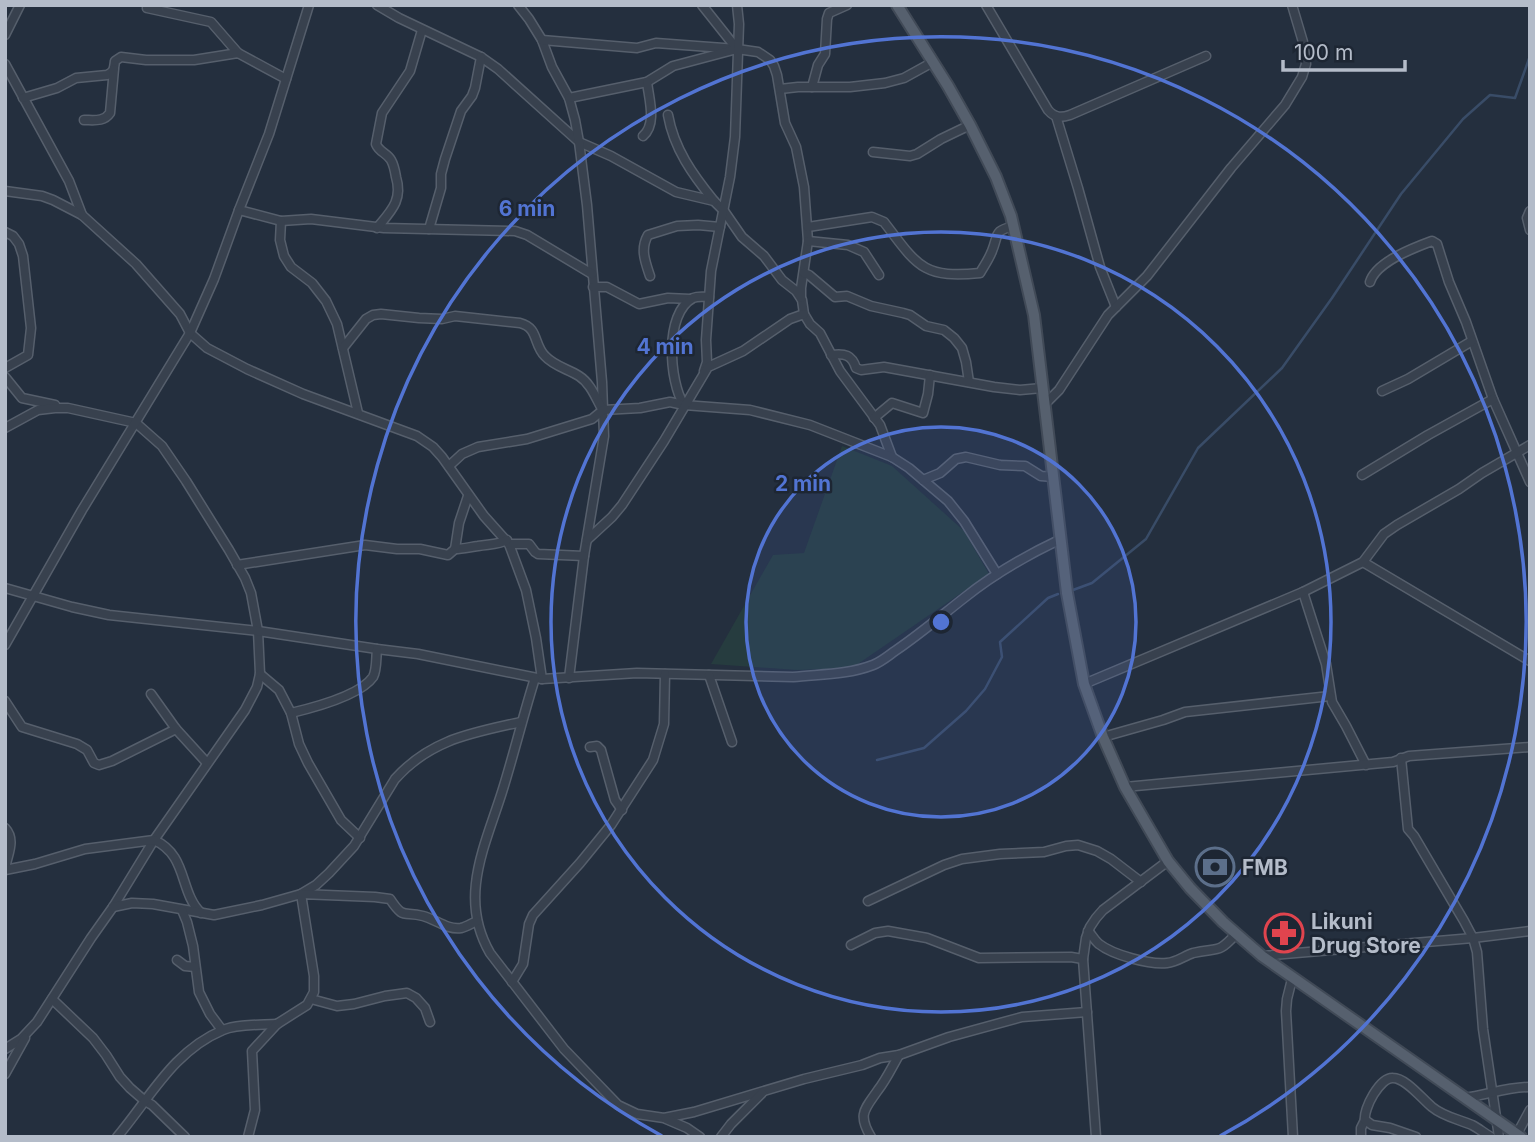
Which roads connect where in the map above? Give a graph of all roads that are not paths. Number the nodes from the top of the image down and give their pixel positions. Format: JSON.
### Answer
{"nodes":[{"id":1,"x":20,"y":5,"type":"edge"},
{"id":2,"x":148,"y":5,"type":"edge"},
{"id":3,"x":310,"y":5,"type":"edge"},
{"id":4,"x":377,"y":5,"type":"edge"},
{"id":5,"x":518,"y":5,"type":"edge"},
{"id":6,"x":702,"y":5,"type":"edge"},
{"id":7,"x":737,"y":5,"type":"edge"},
{"id":8,"x":847,"y":5,"type":"edge"},
{"id":9,"x":897,"y":5,"type":"edge"},
{"id":10,"x":986,"y":5,"type":"edge"},
{"id":11,"x":1292,"y":5,"type":"edge"},
{"id":12,"x":422,"y":30,"type":"junction"},
{"id":13,"x":5,"y":35,"type":"edge"},
{"id":14,"x":542,"y":40,"type":"junction"},
{"id":15,"x":737,"y":49,"type":"junction"},
{"id":16,"x":238,"y":53,"type":"junction"},
{"id":17,"x":1206,"y":56,"type":"dead end"},
{"id":18,"x":481,"y":57,"type":"junction"},
{"id":19,"x":933,"y":62,"type":"junction"},
{"id":20,"x":5,"y":64,"type":"edge"},
{"id":21,"x":114,"y":69,"type":"junction"},
{"id":22,"x":286,"y":79,"type":"junction"},
{"id":23,"x":647,"y":82,"type":"junction"},
{"id":24,"x":813,"y":87,"type":"junction"},
{"id":25,"x":780,"y":89,"type":"junction"},
{"id":26,"x":23,"y":98,"type":"junction"},
{"id":27,"x":569,"y":98,"type":"junction"},
{"id":28,"x":667,"y":115,"type":"dead end"},
{"id":29,"x":1056,"y":116,"type":"junction"},
{"id":30,"x":84,"y":120,"type":"dead end"},
{"id":31,"x":971,"y":124,"type":"junction"},
{"id":32,"x":643,"y":136,"type":"dead end"},
{"id":33,"x":579,"y":142,"type":"junction"},
{"id":34,"x":873,"y":152,"type":"dead end"},
{"id":35,"x":5,"y":191,"type":"edge"},
{"id":36,"x":714,"y":201,"type":"junction"},
{"id":37,"x":239,"y":210,"type":"junction"},
{"id":38,"x":724,"y":211,"type":"junction"},
{"id":39,"x":1530,"y":211,"type":"edge"},
{"id":40,"x":82,"y":215,"type":"junction"},
{"id":41,"x":281,"y":221,"type":"junction"},
{"id":42,"x":1014,"y":226,"type":"junction"},
{"id":43,"x":720,"y":227,"type":"junction"},
{"id":44,"x":808,"y":227,"type":"junction"},
{"id":45,"x":377,"y":228,"type":"junction"},
{"id":46,"x":429,"y":229,"type":"junction"},
{"id":47,"x":1530,"y":230,"type":"edge"},
{"id":48,"x":5,"y":232,"type":"edge"},
{"id":49,"x":808,"y":241,"type":"junction"},
{"id":50,"x":804,"y":273,"type":"junction"},
{"id":51,"x":592,"y":274,"type":"junction"},
{"id":52,"x":879,"y":275,"type":"dead end"},
{"id":53,"x":650,"y":276,"type":"dead end"},
{"id":54,"x":1370,"y":282,"type":"dead end"},
{"id":55,"x":593,"y":287,"type":"junction"},
{"id":56,"x":709,"y":297,"type":"junction"},
{"id":57,"x":690,"y":299,"type":"junction"},
{"id":58,"x":802,"y":300,"type":"junction"},
{"id":59,"x":1115,"y":307,"type":"junction"},
{"id":60,"x":804,"y":314,"type":"junction"},
{"id":61,"x":190,"y":333,"type":"junction"},
{"id":62,"x":1472,"y":341,"type":"junction"},
{"id":63,"x":343,"y":348,"type":"junction"},
{"id":64,"x":831,"y":355,"type":"junction"},
{"id":65,"x":5,"y":368,"type":"edge"},
{"id":66,"x":705,"y":371,"type":"junction"},
{"id":67,"x":930,"y":375,"type":"junction"},
{"id":68,"x":5,"y":377,"type":"edge"},
{"id":69,"x":969,"y":382,"type":"junction"},
{"id":70,"x":1042,"y":388,"type":"junction"},
{"id":71,"x":1382,"y":391,"type":"dead end"},
{"id":72,"x":1493,"y":399,"type":"junction"},
{"id":73,"x":1045,"y":404,"type":"junction"},
{"id":74,"x":684,"y":405,"type":"junction"},
{"id":75,"x":68,"y":408,"type":"junction"},
{"id":76,"x":603,"y":410,"type":"junction"},
{"id":77,"x":358,"y":414,"type":"junction"},
{"id":78,"x":874,"y":418,"type":"junction"},
{"id":79,"x":136,"y":423,"type":"junction"},
{"id":80,"x":5,"y":428,"type":"edge"},
{"id":81,"x":1530,"y":446,"type":"edge"},
{"id":82,"x":1516,"y":453,"type":"junction"},
{"id":83,"x":892,"y":457,"type":"junction"},
{"id":84,"x":449,"y":466,"type":"junction"},
{"id":85,"x":1362,"y":475,"type":"dead end"},
{"id":86,"x":1054,"y":477,"type":"junction"},
{"id":87,"x":923,"y":480,"type":"junction"},
{"id":88,"x":1530,"y":482,"type":"edge"},
{"id":89,"x":468,"y":496,"type":"junction"},
{"id":90,"x":1061,"y":539,"type":"junction"},
{"id":91,"x":587,"y":540,"type":"junction"},
{"id":92,"x":508,"y":542,"type":"junction"},
{"id":93,"x":455,"y":549,"type":"junction"},
{"id":94,"x":584,"y":556,"type":"junction"},
{"id":95,"x":1363,"y":562,"type":"junction"},
{"id":96,"x":237,"y":565,"type":"junction"},
{"id":97,"x":997,"y":574,"type":"junction"},
{"id":98,"x":5,"y":587,"type":"edge"},
{"id":99,"x":1303,"y":592,"type":"junction"},
{"id":100,"x":32,"y":596,"type":"junction"},
{"id":101,"x":258,"y":631,"type":"junction"},
{"id":102,"x":5,"y":645,"type":"edge"},
{"id":103,"x":377,"y":649,"type":"junction"},
{"id":104,"x":1530,"y":661,"type":"edge"},
{"id":105,"x":260,"y":674,"type":"junction"},
{"id":106,"x":665,"y":674,"type":"junction"},
{"id":107,"x":709,"y":675,"type":"junction"},
{"id":108,"x":539,"y":678,"type":"junction"},
{"id":109,"x":569,"y":678,"type":"junction"},
{"id":110,"x":1084,"y":684,"type":"junction"},
{"id":111,"x":151,"y":694,"type":"dead end"},
{"id":112,"x":1330,"y":696,"type":"junction"},
{"id":113,"x":5,"y":701,"type":"edge"},
{"id":114,"x":291,"y":713,"type":"junction"},
{"id":115,"x":521,"y":722,"type":"junction"},
{"id":116,"x":176,"y":729,"type":"junction"},
{"id":117,"x":1103,"y":737,"type":"junction"},
{"id":118,"x":732,"y":742,"type":"dead end"},
{"id":119,"x":590,"y":747,"type":"dead end"},
{"id":120,"x":1530,"y":747,"type":"edge"},
{"id":121,"x":1401,"y":758,"type":"junction"},
{"id":122,"x":207,"y":763,"type":"junction"},
{"id":123,"x":1366,"y":765,"type":"junction"},
{"id":124,"x":1125,"y":788,"type":"junction"},
{"id":125,"x":622,"y":810,"type":"junction"},
{"id":126,"x":5,"y":828,"type":"edge"},
{"id":127,"x":360,"y":838,"type":"junction"},
{"id":128,"x":154,"y":840,"type":"junction"},
{"id":129,"x":1168,"y":860,"type":"junction"},
{"id":130,"x":6,"y":864,"type":"edge"},
{"id":131,"x":23,"y":867,"type":"junction"},
{"id":132,"x":5,"y":870,"type":"edge"},
{"id":133,"x":1141,"y":882,"type":"junction"},
{"id":134,"x":301,"y":894,"type":"junction"},
{"id":135,"x":868,"y":901,"type":"dead end"},
{"id":136,"x":113,"y":908,"type":"junction"},
{"id":137,"x":182,"y":909,"type":"junction"},
{"id":138,"x":201,"y":914,"type":"junction"},
{"id":139,"x":477,"y":921,"type":"junction"},
{"id":140,"x":1088,"y":931,"type":"junction"},
{"id":141,"x":1530,"y":931,"type":"edge"},
{"id":142,"x":1236,"y":934,"type":"junction"},
{"id":143,"x":1473,"y":938,"type":"junction"},
{"id":144,"x":851,"y":945,"type":"dead end"},
{"id":145,"x":1262,"y":956,"type":"junction"},
{"id":146,"x":1083,"y":959,"type":"junction"},
{"id":147,"x":177,"y":960,"type":"dead end"},
{"id":148,"x":195,"y":967,"type":"junction"},
{"id":149,"x":1292,"y":979,"type":"junction"},
{"id":150,"x":512,"y":982,"type":"junction"},
{"id":151,"x":52,"y":999,"type":"junction"},
{"id":152,"x":311,"y":999,"type":"junction"},
{"id":153,"x":1087,"y":1012,"type":"junction"},
{"id":154,"x":430,"y":1022,"type":"dead end"},
{"id":155,"x":277,"y":1024,"type":"junction"},
{"id":156,"x":222,"y":1030,"type":"junction"},
{"id":157,"x":28,"y":1032,"type":"junction"},
{"id":158,"x":5,"y":1049,"type":"edge"},
{"id":159,"x":899,"y":1055,"type":"junction"},
{"id":160,"x":5,"y":1074,"type":"edge"},
{"id":161,"x":1530,"y":1087,"type":"edge"},
{"id":162,"x":763,"y":1091,"type":"junction"},
{"id":163,"x":1493,"y":1093,"type":"junction"},
{"id":164,"x":1464,"y":1098,"type":"junction"},
{"id":165,"x":145,"y":1101,"type":"junction"},
{"id":166,"x":1530,"y":1111,"type":"edge"},
{"id":167,"x":664,"y":1118,"type":"junction"},
{"id":168,"x":1365,"y":1120,"type":"junction"},
{"id":169,"x":1497,"y":1121,"type":"junction"},
{"id":170,"x":1519,"y":1135,"type":"edge"},
{"id":171,"x":117,"y":1137,"type":"edge"},
{"id":172,"x":185,"y":1137,"type":"edge"},
{"id":173,"x":248,"y":1137,"type":"edge"},
{"id":174,"x":700,"y":1137,"type":"edge"},
{"id":175,"x":721,"y":1137,"type":"edge"},
{"id":176,"x":871,"y":1137,"type":"edge"},
{"id":177,"x":1096,"y":1137,"type":"edge"},
{"id":178,"x":1293,"y":1137,"type":"edge"},
{"id":179,"x":1361,"y":1137,"type":"edge"},
{"id":180,"x":1416,"y":1137,"type":"edge"},
{"id":181,"x":1490,"y":1137,"type":"edge"},
{"id":182,"x":1499,"y":1137,"type":"edge"}],
"edges":[{"from":1,"to":13,"type":"street"},
{"from":2,"to":16,"type":"street"},
{"from":3,"to":22,"type":"street"},
{"from":4,"to":12,"type":"street"},
{"from":5,"to":14,"type":"street"},
{"from":6,"to":15,"type":"street"},
{"from":7,"to":15,"type":"street"},
{"from":8,"to":24,"type":"street"},
{"from":9,"to":19,"type":"main road"},
{"from":10,"to":29,"type":"street"},
{"from":11,"to":59,"type":"street"},
{"from":12,"to":18,"type":"street"},
{"from":12,"to":45,"type":"street"},
{"from":14,"to":15,"type":"street"},
{"from":14,"to":27,"type":"street"},
{"from":15,"to":23,"type":"street"},
{"from":15,"to":25,"type":"street"},
{"from":15,"to":38,"type":"street"},
{"from":16,"to":21,"type":"street"},
{"from":16,"to":22,"type":"street"},
{"from":17,"to":29,"type":"street"},
{"from":18,"to":33,"type":"street"},
{"from":18,"to":46,"type":"street"},
{"from":19,"to":24,"type":"street"},
{"from":19,"to":31,"type":"main road"},
{"from":20,"to":26,"type":"street"},
{"from":21,"to":26,"type":"street"},
{"from":21,"to":30,"type":"street"},
{"from":22,"to":37,"type":"street"},
{"from":23,"to":27,"type":"street"},
{"from":23,"to":32,"type":"street"},
{"from":24,"to":25,"type":"street"},
{"from":25,"to":44,"type":"street"},
{"from":26,"to":40,"type":"street"},
{"from":27,"to":33,"type":"street"},
{"from":28,"to":36,"type":"street"},
{"from":29,"to":59,"type":"street"},
{"from":31,"to":34,"type":"street"},
{"from":31,"to":42,"type":"main road"},
{"from":33,"to":36,"type":"street"},
{"from":33,"to":51,"type":"street"},
{"from":35,"to":40,"type":"street"},
{"from":36,"to":38,"type":"street"},
{"from":37,"to":41,"type":"street"},
{"from":37,"to":61,"type":"street"},
{"from":38,"to":43,"type":"street"},
{"from":38,"to":58,"type":"street"},
{"from":39,"to":47,"type":"street"},
{"from":40,"to":61,"type":"street"},
{"from":41,"to":45,"type":"street"},
{"from":41,"to":63,"type":"street"},
{"from":42,"to":44,"type":"street"},
{"from":42,"to":70,"type":"main road"},
{"from":43,"to":53,"type":"street"},
{"from":43,"to":56,"type":"street"},
{"from":44,"to":49,"type":"street"},
{"from":45,"to":46,"type":"street"},
{"from":46,"to":51,"type":"street"},
{"from":48,"to":65,"type":"street"},
{"from":49,"to":50,"type":"street"},
{"from":49,"to":52,"type":"street"},
{"from":50,"to":58,"type":"street"},
{"from":50,"to":69,"type":"street"},
{"from":51,"to":55,"type":"street"},
{"from":54,"to":62,"type":"street"},
{"from":55,"to":57,"type":"street"},
{"from":55,"to":76,"type":"street"},
{"from":56,"to":57,"type":"street"},
{"from":56,"to":66,"type":"street"},
{"from":57,"to":74,"type":"street"},
{"from":58,"to":60,"type":"street"},
{"from":59,"to":73,"type":"street"},
{"from":60,"to":64,"type":"street"},
{"from":60,"to":66,"type":"street"},
{"from":61,"to":77,"type":"street"},
{"from":61,"to":79,"type":"street"},
{"from":62,"to":71,"type":"street"},
{"from":62,"to":72,"type":"street"},
{"from":63,"to":76,"type":"street"},
{"from":63,"to":77,"type":"street"},
{"from":64,"to":67,"type":"street"},
{"from":64,"to":78,"type":"street"},
{"from":66,"to":74,"type":"street"},
{"from":67,"to":69,"type":"street"},
{"from":67,"to":78,"type":"street"},
{"from":68,"to":75,"type":"street"},
{"from":69,"to":70,"type":"street"},
{"from":70,"to":73,"type":"main road"},
{"from":72,"to":82,"type":"street"},
{"from":72,"to":85,"type":"street"},
{"from":73,"to":86,"type":"main road"},
{"from":74,"to":76,"type":"street"},
{"from":74,"to":83,"type":"street"},
{"from":74,"to":91,"type":"street"},
{"from":75,"to":79,"type":"street"},
{"from":75,"to":80,"type":"street"},
{"from":76,"to":84,"type":"street"},
{"from":76,"to":91,"type":"street"},
{"from":77,"to":84,"type":"street"},
{"from":78,"to":83,"type":"street"},
{"from":79,"to":96,"type":"street"},
{"from":79,"to":100,"type":"street"},
{"from":81,"to":82,"type":"street"},
{"from":82,"to":88,"type":"street"},
{"from":82,"to":95,"type":"street"},
{"from":83,"to":87,"type":"street"},
{"from":84,"to":89,"type":"street"},
{"from":86,"to":87,"type":"street"},
{"from":86,"to":90,"type":"main road"},
{"from":87,"to":97,"type":"street"},
{"from":89,"to":92,"type":"street"},
{"from":89,"to":93,"type":"street"},
{"from":90,"to":97,"type":"street"},
{"from":90,"to":110,"type":"main road"},
{"from":91,"to":94,"type":"street"},
{"from":92,"to":93,"type":"street"},
{"from":92,"to":94,"type":"street"},
{"from":92,"to":108,"type":"street"},
{"from":93,"to":96,"type":"street"},
{"from":94,"to":109,"type":"street"},
{"from":95,"to":99,"type":"street"},
{"from":95,"to":104,"type":"street"},
{"from":96,"to":101,"type":"street"},
{"from":97,"to":107,"type":"street"},
{"from":98,"to":100,"type":"street"},
{"from":99,"to":110,"type":"street"},
{"from":99,"to":112,"type":"street"},
{"from":100,"to":101,"type":"street"},
{"from":100,"to":102,"type":"street"},
{"from":101,"to":103,"type":"street"},
{"from":101,"to":105,"type":"street"},
{"from":103,"to":108,"type":"street"},
{"from":103,"to":114,"type":"street"},
{"from":105,"to":114,"type":"street"},
{"from":105,"to":122,"type":"street"},
{"from":106,"to":107,"type":"street"},
{"from":106,"to":109,"type":"street"},
{"from":106,"to":125,"type":"street"},
{"from":107,"to":118,"type":"street"},
{"from":108,"to":109,"type":"street"},
{"from":108,"to":115,"type":"street"},
{"from":110,"to":117,"type":"main road"},
{"from":111,"to":116,"type":"street"},
{"from":112,"to":117,"type":"street"},
{"from":112,"to":123,"type":"street"},
{"from":113,"to":116,"type":"street"},
{"from":114,"to":127,"type":"street"},
{"from":115,"to":127,"type":"street"},
{"from":115,"to":139,"type":"street"},
{"from":116,"to":122,"type":"street"},
{"from":117,"to":124,"type":"main road"},
{"from":119,"to":125,"type":"street"},
{"from":120,"to":121,"type":"street"},
{"from":121,"to":123,"type":"street"},
{"from":121,"to":143,"type":"street"},
{"from":122,"to":128,"type":"street"},
{"from":123,"to":124,"type":"street"},
{"from":124,"to":129,"type":"main road"},
{"from":125,"to":150,"type":"street"},
{"from":126,"to":130,"type":"street"},
{"from":127,"to":134,"type":"street"},
{"from":128,"to":131,"type":"street"},
{"from":128,"to":136,"type":"street"},
{"from":128,"to":138,"type":"street"},
{"from":129,"to":133,"type":"street"},
{"from":129,"to":142,"type":"main road"},
{"from":130,"to":131,"type":"street"},
{"from":131,"to":132,"type":"street"},
{"from":133,"to":135,"type":"street"},
{"from":133,"to":140,"type":"street"},
{"from":134,"to":138,"type":"street"},
{"from":134,"to":139,"type":"street"},
{"from":134,"to":152,"type":"street"},
{"from":136,"to":137,"type":"street"},
{"from":136,"to":151,"type":"street"},
{"from":137,"to":138,"type":"street"},
{"from":137,"to":148,"type":"street"},
{"from":139,"to":150,"type":"street"},
{"from":140,"to":142,"type":"street"},
{"from":140,"to":146,"type":"street"},
{"from":141,"to":143,"type":"street"},
{"from":142,"to":145,"type":"main road"},
{"from":143,"to":145,"type":"street"},
{"from":143,"to":163,"type":"street"},
{"from":144,"to":146,"type":"street"},
{"from":145,"to":149,"type":"main road"},
{"from":146,"to":153,"type":"street"},
{"from":147,"to":148,"type":"street"},
{"from":148,"to":156,"type":"street"},
{"from":149,"to":164,"type":"main road"},
{"from":149,"to":178,"type":"street"},
{"from":150,"to":167,"type":"street"},
{"from":151,"to":157,"type":"street"},
{"from":151,"to":165,"type":"street"},
{"from":152,"to":154,"type":"street"},
{"from":152,"to":155,"type":"street"},
{"from":153,"to":159,"type":"street"},
{"from":153,"to":177,"type":"street"},
{"from":155,"to":156,"type":"street"},
{"from":155,"to":173,"type":"street"},
{"from":156,"to":165,"type":"street"},
{"from":157,"to":158,"type":"street"},
{"from":157,"to":160,"type":"street"},
{"from":159,"to":162,"type":"street"},
{"from":159,"to":176,"type":"street"},
{"from":161,"to":163,"type":"street"},
{"from":162,"to":167,"type":"street"},
{"from":162,"to":175,"type":"street"},
{"from":163,"to":164,"type":"street"},
{"from":163,"to":169,"type":"street"},
{"from":164,"to":169,"type":"main road"},
{"from":165,"to":171,"type":"street"},
{"from":165,"to":172,"type":"street"},
{"from":166,"to":170,"type":"street"},
{"from":167,"to":174,"type":"street"},
{"from":168,"to":179,"type":"street"},
{"from":168,"to":180,"type":"street"},
{"from":168,"to":181,"type":"street"},
{"from":169,"to":170,"type":"main road"},
{"from":169,"to":182,"type":"street"}]}
